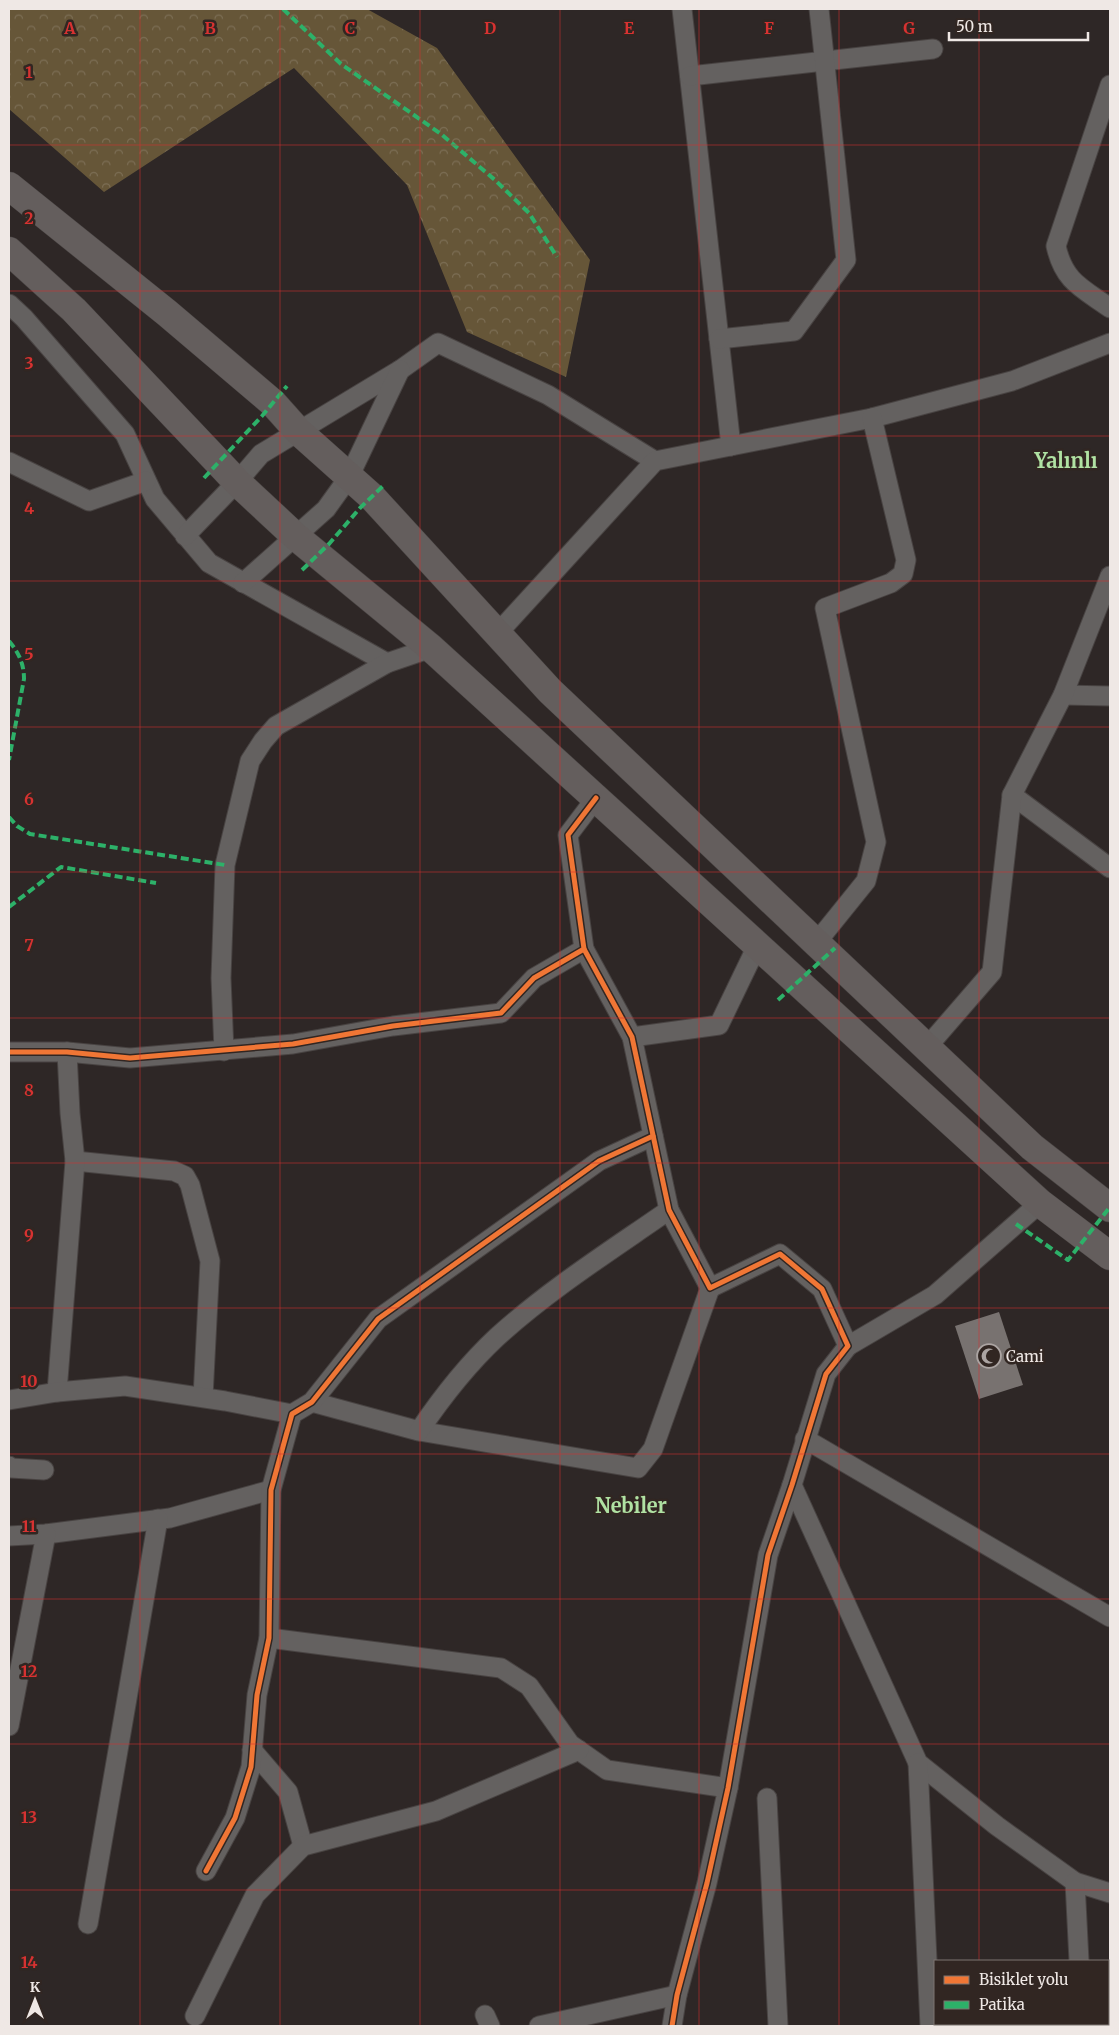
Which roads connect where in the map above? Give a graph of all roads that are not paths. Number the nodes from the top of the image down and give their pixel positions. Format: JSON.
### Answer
{"nodes":[{"id":1,"x":682,"y":9,"type":"edge"},
{"id":2,"x":818,"y":9,"type":"edge"},
{"id":3,"x":932,"y":49,"type":"dead end"},
{"id":4,"x":824,"y":61,"type":"junction"},
{"id":5,"x":690,"y":76,"type":"junction"},
{"id":6,"x":1110,"y":85,"type":"edge"},
{"id":7,"x":9,"y":186,"type":"edge"},
{"id":8,"x":9,"y":251,"type":"edge"},
{"id":9,"x":9,"y":304,"type":"edge"},
{"id":10,"x":1110,"y":308,"type":"edge"},
{"id":11,"x":719,"y":339,"type":"junction"},
{"id":12,"x":1110,"y":343,"type":"edge"},
{"id":13,"x":400,"y":370,"type":"junction"},
{"id":14,"x":872,"y":418,"type":"junction"},
{"id":15,"x":298,"y":431,"type":"junction"},
{"id":16,"x":731,"y":446,"type":"junction"},
{"id":17,"x":655,"y":461,"type":"junction"},
{"id":18,"x":9,"y":462,"type":"edge"},
{"id":19,"x":17,"y":473,"type":"edge"},
{"id":20,"x":349,"y":477,"type":"junction"},
{"id":21,"x":146,"y":481,"type":"junction"},
{"id":22,"x":237,"y":482,"type":"junction"},
{"id":23,"x":185,"y":536,"type":"junction"},
{"id":24,"x":295,"y":536,"type":"junction"},
{"id":25,"x":1110,"y":576,"type":"edge"},
{"id":26,"x":242,"y":583,"type":"junction"},
{"id":27,"x":496,"y":635,"type":"junction"},
{"id":28,"x":431,"y":648,"type":"junction"},
{"id":29,"x":387,"y":663,"type":"junction"},
{"id":30,"x":1063,"y":695,"type":"junction"},
{"id":31,"x":1110,"y":696,"type":"edge"},
{"id":32,"x":1012,"y":795,"type":"junction"},
{"id":33,"x":596,"y":798,"type":"junction"},
{"id":34,"x":1110,"y":868,"type":"edge"},
{"id":35,"x":816,"y":942,"type":"junction"},
{"id":36,"x":756,"y":946,"type":"junction"},
{"id":37,"x":584,"y":949,"type":"junction"},
{"id":38,"x":632,"y":1037,"type":"junction"},
{"id":39,"x":927,"y":1047,"type":"junction"},
{"id":40,"x":224,"y":1051,"type":"junction"},
{"id":41,"x":9,"y":1052,"type":"edge"},
{"id":42,"x":67,"y":1052,"type":"junction"},
{"id":43,"x":653,"y":1136,"type":"junction"},
{"id":44,"x":75,"y":1161,"type":"junction"},
{"id":45,"x":1040,"y":1203,"type":"junction"},
{"id":46,"x":1110,"y":1208,"type":"edge"},
{"id":47,"x":669,"y":1210,"type":"junction"},
{"id":48,"x":1110,"y":1256,"type":"edge"},
{"id":49,"x":710,"y":1288,"type":"junction"},
{"id":50,"x":848,"y":1346,"type":"junction"},
{"id":51,"x":57,"y":1392,"type":"junction"},
{"id":52,"x":202,"y":1397,"type":"junction"},
{"id":53,"x":9,"y":1400,"type":"edge"},
{"id":54,"x":312,"y":1402,"type":"junction"},
{"id":55,"x":292,"y":1414,"type":"junction"},
{"id":56,"x":420,"y":1431,"type":"junction"},
{"id":57,"x":805,"y":1439,"type":"junction"},
{"id":58,"x":10,"y":1468,"type":"edge"},
{"id":59,"x":44,"y":1470,"type":"dead end"},
{"id":60,"x":792,"y":1485,"type":"junction"},
{"id":61,"x":271,"y":1490,"type":"junction"},
{"id":62,"x":158,"y":1519,"type":"junction"},
{"id":63,"x":46,"y":1534,"type":"junction"},
{"id":64,"x":9,"y":1536,"type":"edge"},
{"id":65,"x":1110,"y":1617,"type":"edge"},
{"id":66,"x":269,"y":1638,"type":"junction"},
{"id":67,"x":9,"y":1726,"type":"edge"},
{"id":68,"x":252,"y":1750,"type":"junction"},
{"id":69,"x":579,"y":1750,"type":"junction"},
{"id":70,"x":918,"y":1763,"type":"junction"},
{"id":71,"x":728,"y":1788,"type":"junction"},
{"id":72,"x":767,"y":1798,"type":"dead end"},
{"id":73,"x":303,"y":1846,"type":"junction"},
{"id":74,"x":206,"y":1871,"type":"dead end"},
{"id":75,"x":1075,"y":1882,"type":"junction"},
{"id":76,"x":1110,"y":1892,"type":"edge"},
{"id":77,"x":88,"y":1924,"type":"dead end"},
{"id":78,"x":1079,"y":1960,"type":"edge"},
{"id":79,"x":677,"y":1995,"type":"junction"},
{"id":80,"x":195,"y":2016,"type":"dead end"},
{"id":81,"x":539,"y":2026,"type":"edge"},
{"id":82,"x":672,"y":2026,"type":"edge"},
{"id":83,"x":778,"y":2026,"type":"edge"},
{"id":84,"x":930,"y":2026,"type":"edge"}],
"edges":[{"from":1,"to":5,"type":"street"},
{"from":2,"to":4,"type":"street"},
{"from":3,"to":4,"type":"street"},
{"from":4,"to":5,"type":"street"},
{"from":4,"to":11,"type":"street"},
{"from":5,"to":11,"type":"street"},
{"from":6,"to":10,"type":"street"},
{"from":7,"to":15,"type":"highway"},
{"from":8,"to":22,"type":"highway"},
{"from":9,"to":21,"type":"street"},
{"from":11,"to":16,"type":"street"},
{"from":12,"to":14,"type":"street"},
{"from":13,"to":15,"type":"street"},
{"from":13,"to":17,"type":"street"},
{"from":13,"to":20,"type":"street"},
{"from":14,"to":16,"type":"street"},
{"from":14,"to":35,"type":"street"},
{"from":15,"to":20,"type":"highway"},
{"from":15,"to":22,"type":"street"},
{"from":16,"to":17,"type":"street"},
{"from":17,"to":27,"type":"street"},
{"from":18,"to":19,"type":"street"},
{"from":19,"to":21,"type":"street"},
{"from":20,"to":24,"type":"street"},
{"from":20,"to":27,"type":"highway"},
{"from":21,"to":23,"type":"street"},
{"from":22,"to":23,"type":"street"},
{"from":22,"to":24,"type":"highway"},
{"from":23,"to":26,"type":"street"},
{"from":24,"to":26,"type":"street"},
{"from":24,"to":28,"type":"highway"},
{"from":25,"to":30,"type":"street"},
{"from":26,"to":29,"type":"street"},
{"from":27,"to":35,"type":"highway"},
{"from":28,"to":29,"type":"street"},
{"from":28,"to":33,"type":"highway"},
{"from":29,"to":40,"type":"street"},
{"from":30,"to":31,"type":"street"},
{"from":30,"to":32,"type":"street"},
{"from":32,"to":34,"type":"street"},
{"from":32,"to":39,"type":"street"},
{"from":33,"to":36,"type":"highway"},
{"from":33,"to":37,"type":"street"},
{"from":35,"to":39,"type":"highway"},
{"from":36,"to":38,"type":"street"},
{"from":36,"to":45,"type":"highway"},
{"from":37,"to":38,"type":"street"},
{"from":37,"to":40,"type":"street"},
{"from":38,"to":43,"type":"street"},
{"from":39,"to":46,"type":"highway"},
{"from":40,"to":42,"type":"street"},
{"from":41,"to":42,"type":"street"},
{"from":42,"to":44,"type":"street"},
{"from":43,"to":47,"type":"street"},
{"from":43,"to":54,"type":"street"},
{"from":44,"to":51,"type":"street"},
{"from":44,"to":52,"type":"street"},
{"from":45,"to":48,"type":"highway"},
{"from":45,"to":50,"type":"street"},
{"from":47,"to":49,"type":"street"},
{"from":47,"to":56,"type":"street"},
{"from":49,"to":50,"type":"street"},
{"from":49,"to":56,"type":"street"},
{"from":50,"to":57,"type":"street"},
{"from":51,"to":52,"type":"street"},
{"from":51,"to":53,"type":"street"},
{"from":52,"to":55,"type":"street"},
{"from":54,"to":55,"type":"street"},
{"from":54,"to":56,"type":"street"},
{"from":55,"to":61,"type":"street"},
{"from":57,"to":60,"type":"street"},
{"from":57,"to":65,"type":"street"},
{"from":58,"to":59,"type":"street"},
{"from":60,"to":70,"type":"street"},
{"from":60,"to":71,"type":"street"},
{"from":61,"to":62,"type":"street"},
{"from":61,"to":66,"type":"street"},
{"from":62,"to":63,"type":"street"},
{"from":62,"to":77,"type":"street"},
{"from":63,"to":64,"type":"street"},
{"from":63,"to":67,"type":"street"},
{"from":66,"to":68,"type":"street"},
{"from":66,"to":69,"type":"street"},
{"from":68,"to":73,"type":"street"},
{"from":68,"to":74,"type":"street"},
{"from":69,"to":71,"type":"street"},
{"from":69,"to":73,"type":"street"},
{"from":70,"to":75,"type":"street"},
{"from":70,"to":84,"type":"street"},
{"from":71,"to":79,"type":"street"},
{"from":72,"to":83,"type":"street"},
{"from":73,"to":80,"type":"street"},
{"from":75,"to":76,"type":"street"},
{"from":75,"to":78,"type":"street"},
{"from":79,"to":81,"type":"street"},
{"from":79,"to":82,"type":"street"}]}
